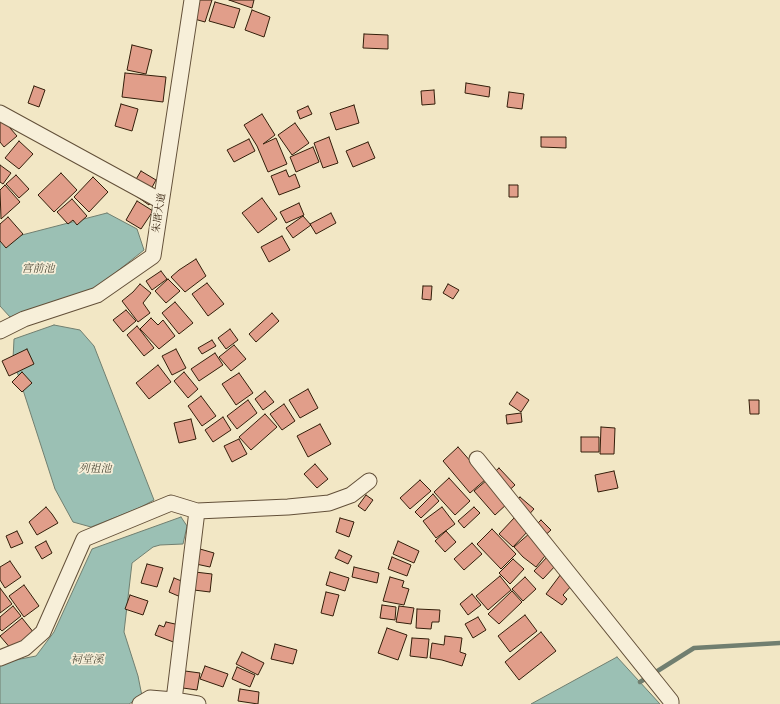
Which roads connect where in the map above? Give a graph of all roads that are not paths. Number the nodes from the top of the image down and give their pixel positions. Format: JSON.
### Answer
{"nodes":[{"id":1,"x":192,"y":0,"type":"edge"},
{"id":2,"x":0,"y":113,"type":"edge"},
{"id":3,"x":161,"y":201,"type":"junction"},
{"id":4,"x":0,"y":331,"type":"edge"},
{"id":5,"x":477,"y":459,"type":"dead end"},
{"id":6,"x":370,"y":481,"type":"dead end"},
{"id":7,"x":197,"y":511,"type":"junction"},
{"id":8,"x":0,"y":658,"type":"edge"},
{"id":9,"x":174,"y":700,"type":"junction"},
{"id":10,"x":140,"y":704,"type":"edge"},
{"id":11,"x":198,"y":704,"type":"edge"},
{"id":12,"x":671,"y":704,"type":"edge"}],
"edges":[{"from":1,"to":3,"type":"street","name":"朱厝大道"},
{"from":2,"to":3,"type":"street"},
{"from":3,"to":4,"type":"street","name":"朱厝大道"},
{"from":5,"to":12,"type":"street"},
{"from":6,"to":7,"type":"street"},
{"from":7,"to":8,"type":"street"},
{"from":7,"to":9,"type":"street"},
{"from":9,"to":10,"type":"street"},
{"from":9,"to":11,"type":"street"}]}
